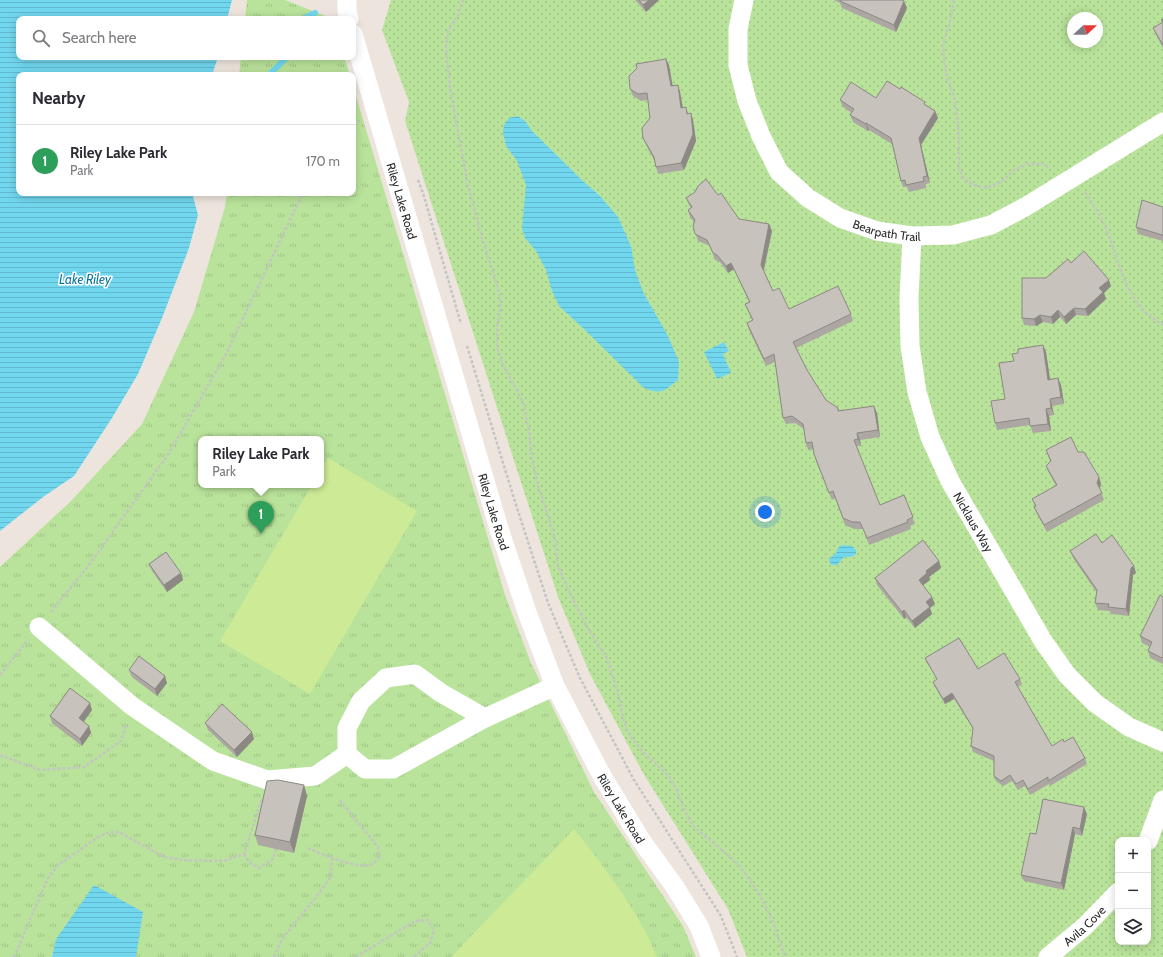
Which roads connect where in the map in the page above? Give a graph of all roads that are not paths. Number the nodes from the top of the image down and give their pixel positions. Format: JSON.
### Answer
{"nodes":[{"id":1,"x":347,"y":0,"type":"edge"},
{"id":2,"x":744,"y":0,"type":"edge"},
{"id":3,"x":348,"y":16,"type":"edge"},
{"id":4,"x":356,"y":44,"type":"edge"},
{"id":5,"x":1163,"y":122,"type":"edge"},
{"id":6,"x":912,"y":236,"type":"junction"},
{"id":7,"x":39,"y":627,"type":"road end"},
{"id":8,"x":555,"y":686,"type":"junction"},
{"id":9,"x":485,"y":718,"type":"junction"},
{"id":10,"x":1163,"y":742,"type":"edge"},
{"id":11,"x":347,"y":754,"type":"junction"},
{"id":12,"x":1163,"y":800,"type":"edge"},
{"id":13,"x":1149,"y":837,"type":"edge"},
{"id":14,"x":1115,"y":895,"type":"edge"},
{"id":15,"x":710,"y":957,"type":"edge"},
{"id":16,"x":1048,"y":957,"type":"edge"}],
"edges":[{"from":1,"to":3,"type":"street"},
{"from":2,"to":6,"type":"street","name":"Bearpath Trail"},
{"from":4,"to":8,"type":"street","name":"Riley Lake Road"},
{"from":5,"to":6,"type":"street","name":"Bearpath Trail"},
{"from":6,"to":10,"type":"street","name":"Nicklaus Way"},
{"from":7,"to":11,"type":"street"},
{"from":8,"to":9,"type":"street"},
{"from":8,"to":15,"type":"street","name":"Riley Lake Road"},
{"from":9,"to":11,"type":"street"},
{"from":9,"to":11,"type":"street"},
{"from":12,"to":13,"type":"street"},
{"from":14,"to":16,"type":"street","name":"Avila Cove"}]}
